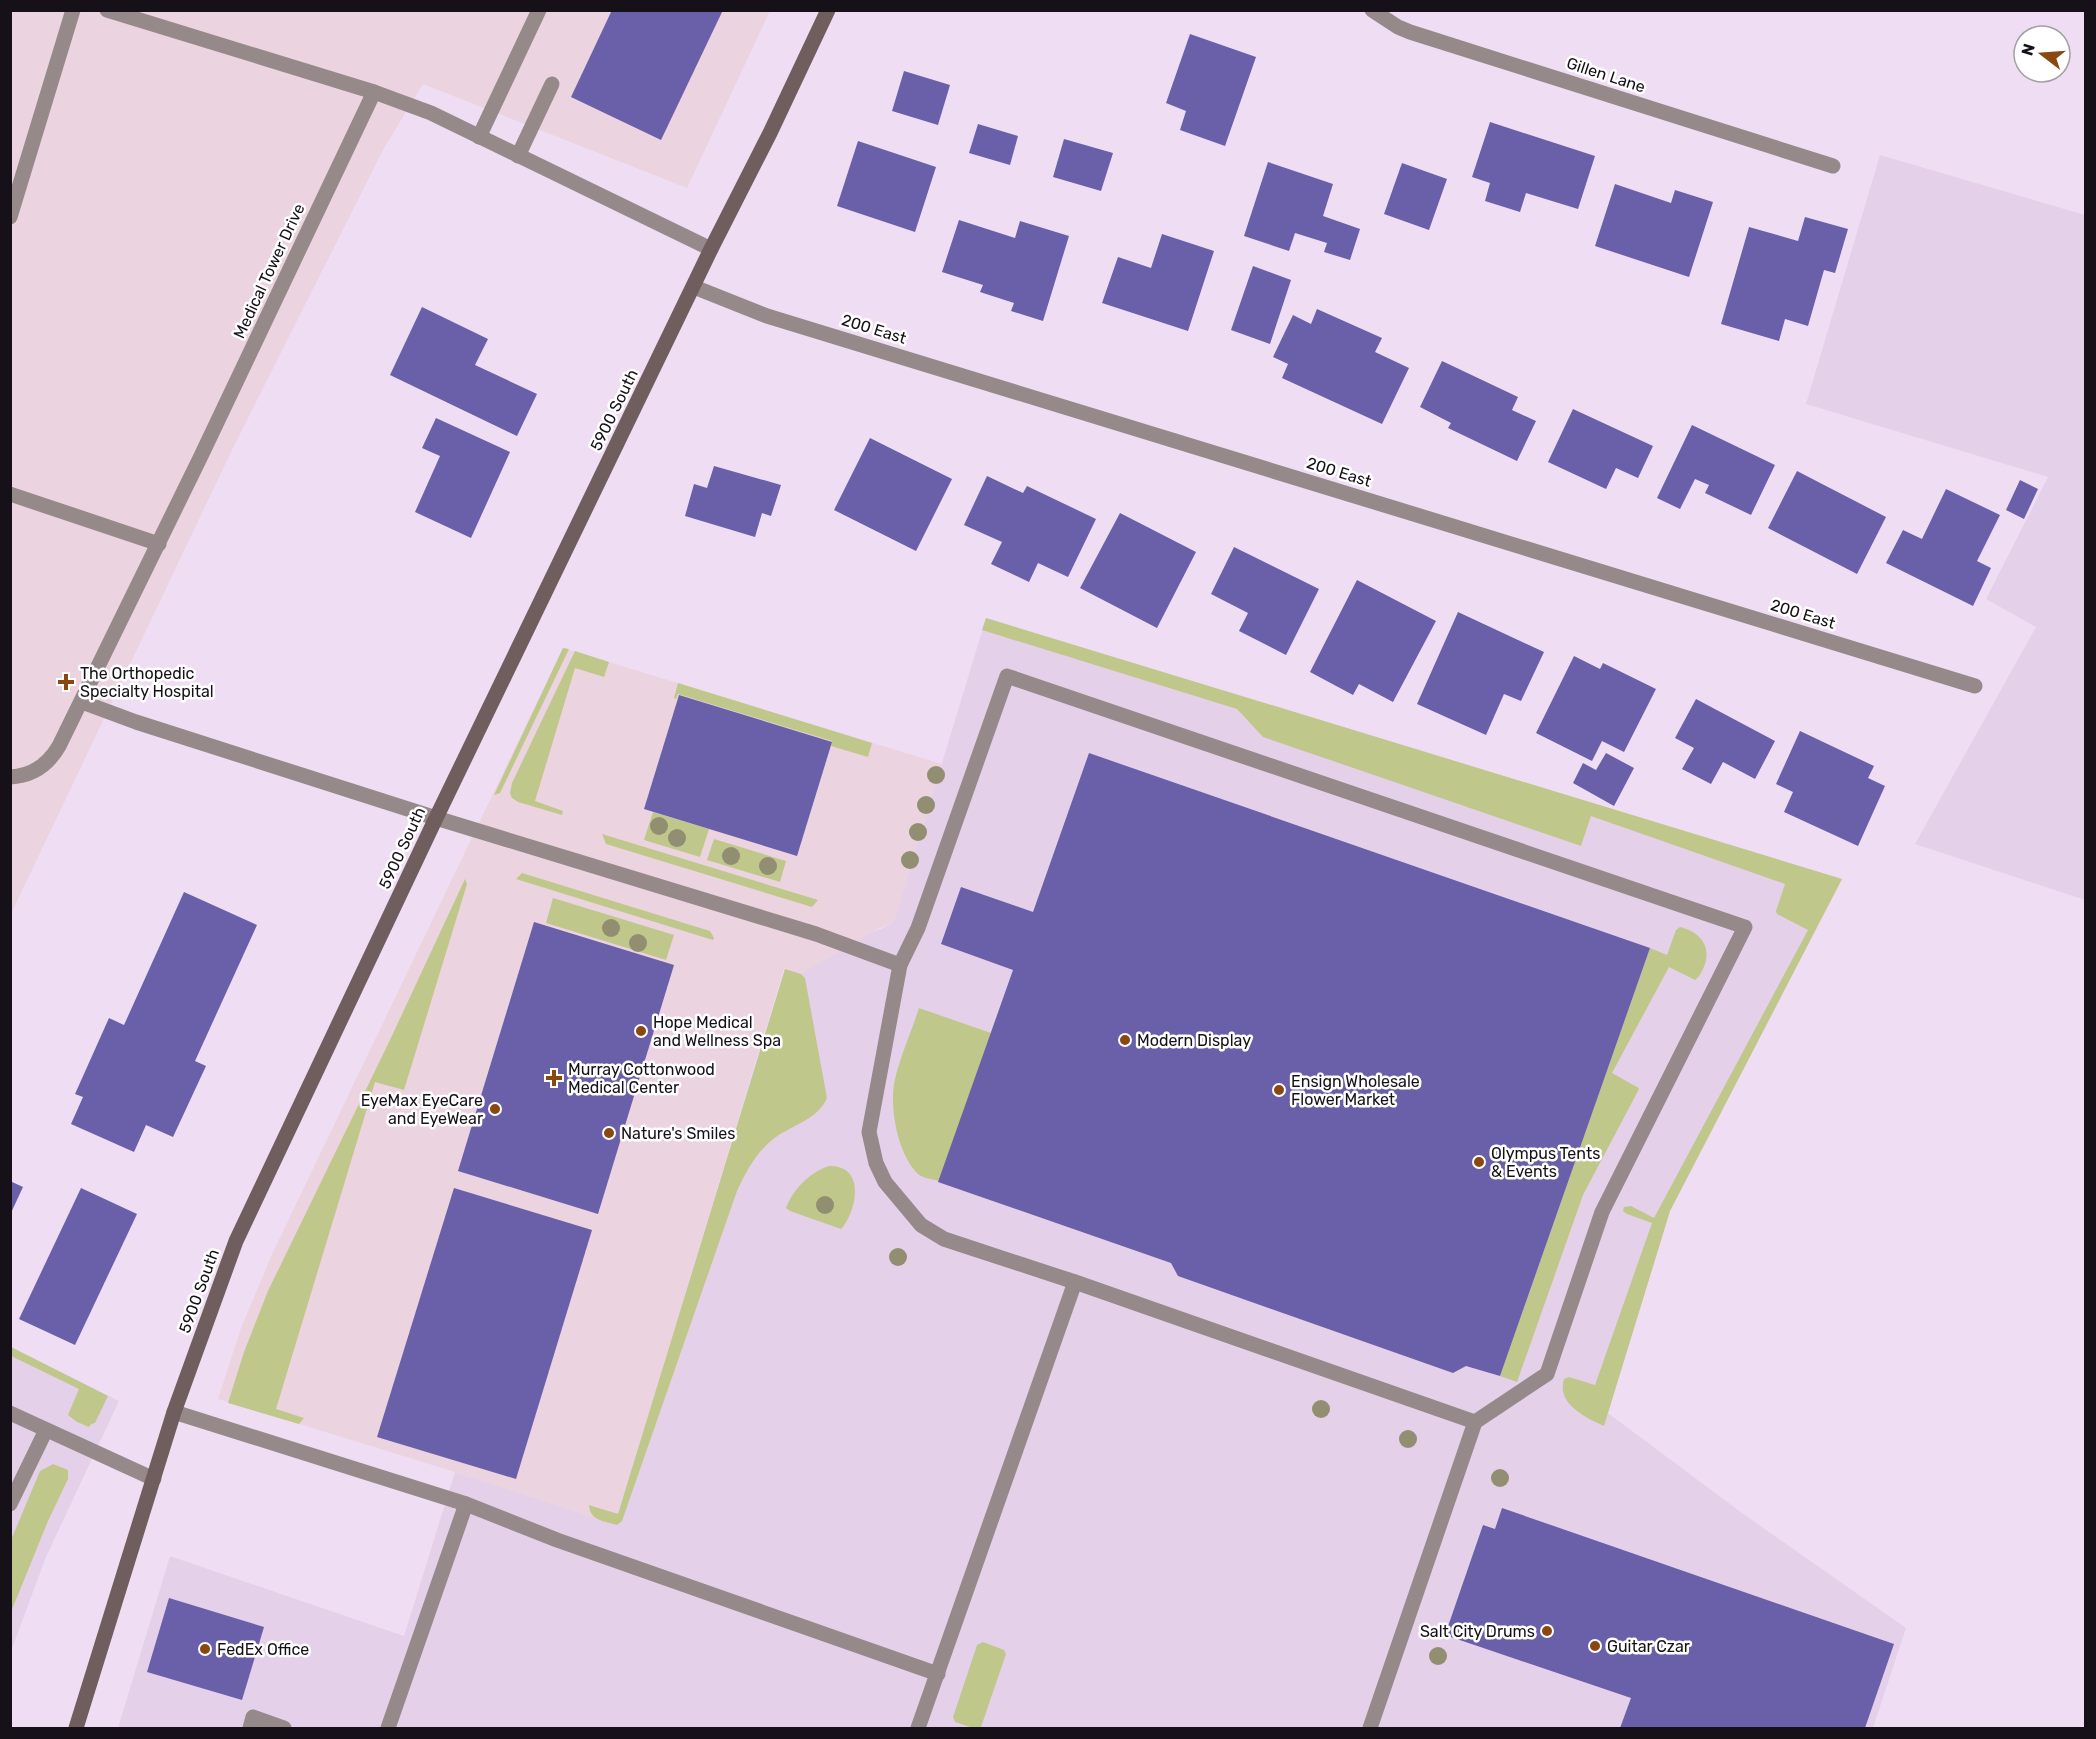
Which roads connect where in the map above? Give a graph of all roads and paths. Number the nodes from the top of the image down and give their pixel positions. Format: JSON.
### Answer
{"nodes":[{"id":1,"x":73,"y":10,"type":"edge"},
{"id":2,"x":107,"y":10,"type":"edge"},
{"id":3,"x":539,"y":10,"type":"edge"},
{"id":4,"x":828,"y":10,"type":"edge"},
{"id":5,"x":1372,"y":10,"type":"edge"},
{"id":6,"x":552,"y":84,"type":"dead end"},
{"id":7,"x":374,"y":92,"type":"junction"},
{"id":8,"x":479,"y":137,"type":"junction"},
{"id":9,"x":518,"y":156,"type":"junction"},
{"id":10,"x":1833,"y":166,"type":"dead end"},
{"id":11,"x":10,"y":217,"type":"edge"},
{"id":12,"x":711,"y":249,"type":"junction"},
{"id":13,"x":694,"y":287,"type":"junction"},
{"id":14,"x":10,"y":494,"type":"edge"},
{"id":15,"x":159,"y":544,"type":"junction"},
{"id":16,"x":1975,"y":686,"type":"dead end"},
{"id":17,"x":82,"y":702,"type":"junction"},
{"id":18,"x":10,"y":777,"type":"edge"},
{"id":19,"x":436,"y":818,"type":"junction"},
{"id":20,"x":900,"y":965,"type":"junction"},
{"id":21,"x":1075,"y":1282,"type":"junction"},
{"id":22,"x":174,"y":1412,"type":"junction"},
{"id":23,"x":10,"y":1413,"type":"edge"},
{"id":24,"x":1475,"y":1422,"type":"junction"},
{"id":25,"x":46,"y":1430,"type":"junction"},
{"id":26,"x":154,"y":1479,"type":"junction"},
{"id":27,"x":10,"y":1504,"type":"edge"},
{"id":28,"x":466,"y":1504,"type":"junction"},
{"id":29,"x":938,"y":1674,"type":"junction"},
{"id":30,"x":76,"y":1728,"type":"edge"},
{"id":31,"x":250,"y":1728,"type":"edge"},
{"id":32,"x":284,"y":1728,"type":"edge"},
{"id":33,"x":388,"y":1728,"type":"edge"},
{"id":34,"x":918,"y":1728,"type":"edge"},
{"id":35,"x":1370,"y":1728,"type":"edge"}],
"edges":[{"from":1,"to":11,"type":"street"},
{"from":2,"to":7,"type":"street"},
{"from":3,"to":8,"type":"street"},
{"from":4,"to":12,"type":"main road","name":"5900 South"},
{"from":5,"to":10,"type":"street","name":"Gillen Lane"},
{"from":6,"to":9,"type":"street"},
{"from":7,"to":8,"type":"street"},
{"from":7,"to":15,"type":"street","name":"Medical Tower Drive"},
{"from":8,"to":9,"type":"street"},
{"from":9,"to":12,"type":"street"},
{"from":12,"to":13,"type":"main road","name":"5900 South"},
{"from":13,"to":16,"type":"street","name":"200 East"},
{"from":13,"to":19,"type":"main road","name":"5900 South"},
{"from":14,"to":15,"type":"street"},
{"from":15,"to":17,"type":"street","name":"Medical Tower Drive"},
{"from":17,"to":18,"type":"street","name":"Medical Tower Drive"},
{"from":17,"to":19,"type":"street"},
{"from":19,"to":20,"type":"street"},
{"from":19,"to":22,"type":"main road","name":"5900 South"},
{"from":20,"to":21,"type":"street"},
{"from":20,"to":24,"type":"street"},
{"from":21,"to":24,"type":"street"},
{"from":21,"to":29,"type":"street"},
{"from":22,"to":26,"type":"main road","name":"5900 South"},
{"from":22,"to":28,"type":"street"},
{"from":23,"to":25,"type":"street"},
{"from":24,"to":35,"type":"street"},
{"from":25,"to":26,"type":"street"},
{"from":25,"to":27,"type":"street"},
{"from":26,"to":30,"type":"main road","name":"5900 South"},
{"from":28,"to":29,"type":"street"},
{"from":28,"to":33,"type":"street"},
{"from":29,"to":34,"type":"street"},
{"from":31,"to":32,"type":"street"}]}
